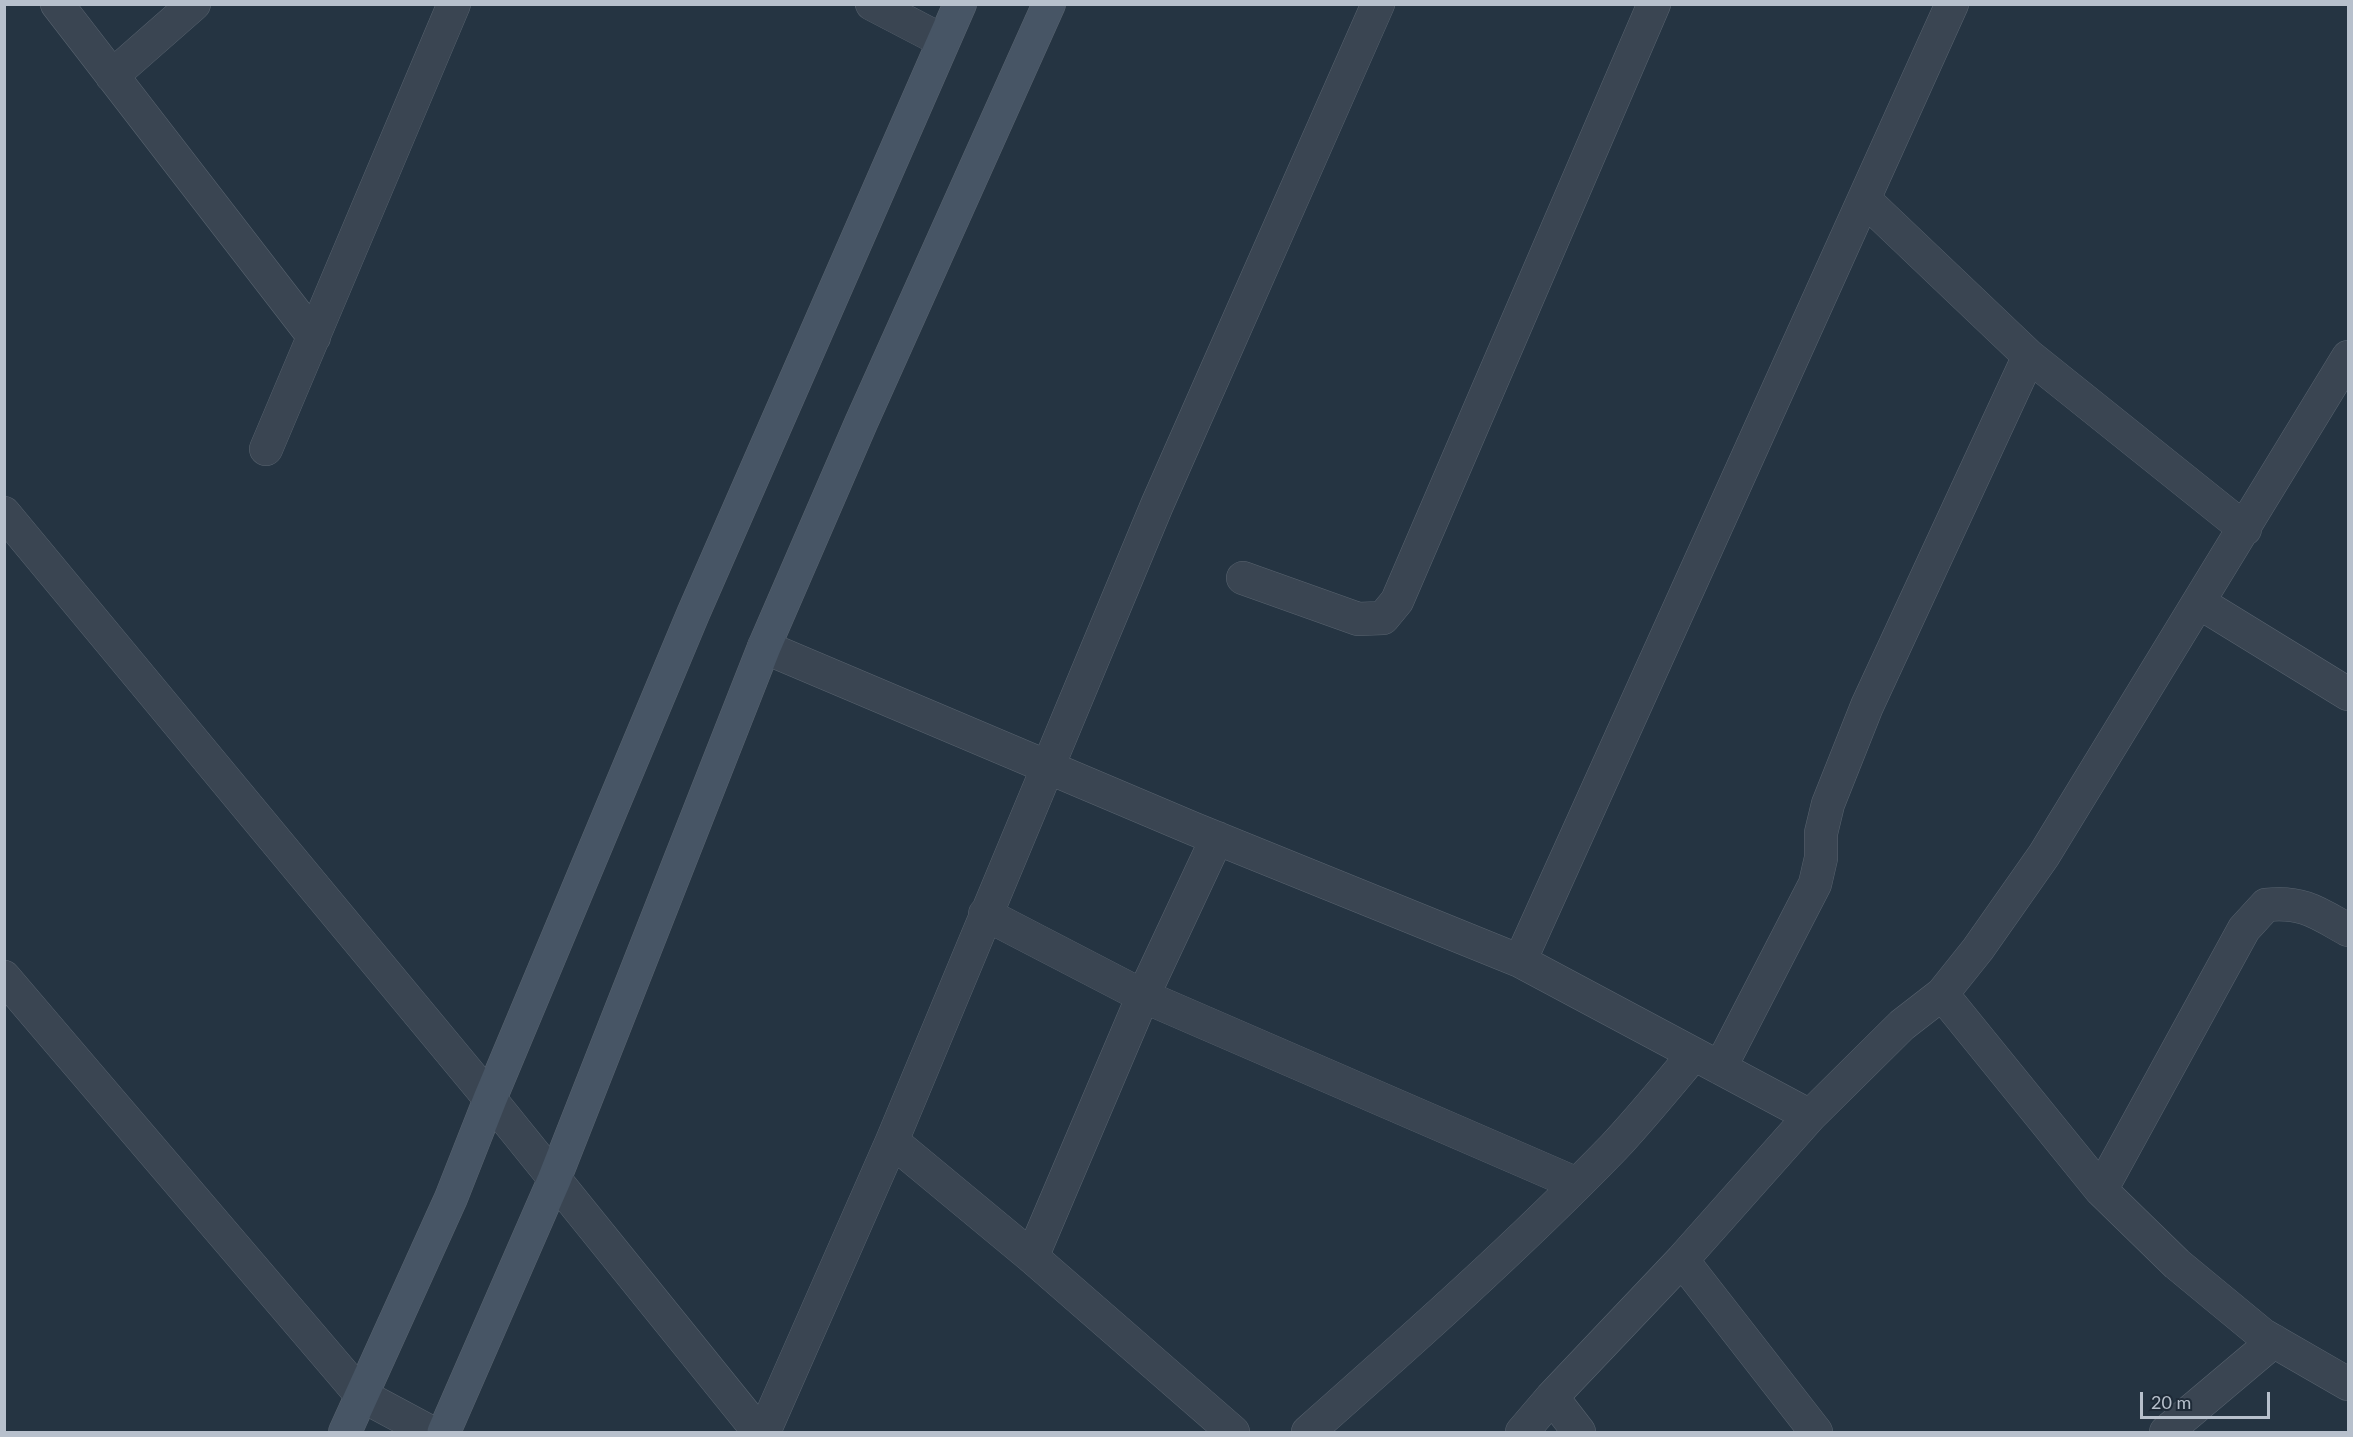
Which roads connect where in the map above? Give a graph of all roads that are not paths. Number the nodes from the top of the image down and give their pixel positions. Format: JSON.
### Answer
{"nodes":[{"id":1,"x":57,"y":4,"type":"edge"},
{"id":2,"x":194,"y":4,"type":"edge"},
{"id":3,"x":454,"y":4,"type":"edge"},
{"id":4,"x":872,"y":4,"type":"edge"},
{"id":5,"x":960,"y":4,"type":"edge"},
{"id":6,"x":1049,"y":4,"type":"edge"},
{"id":7,"x":1378,"y":4,"type":"edge"},
{"id":8,"x":1654,"y":4,"type":"edge"},
{"id":9,"x":1952,"y":4,"type":"edge"},
{"id":10,"x":943,"y":40,"type":"junction"},
{"id":11,"x":112,"y":76,"type":"junction"},
{"id":12,"x":1864,"y":199,"type":"junction"},
{"id":13,"x":314,"y":337,"type":"junction"},
{"id":14,"x":2030,"y":356,"type":"junction"},
{"id":15,"x":2349,"y":357,"type":"edge"},
{"id":16,"x":266,"y":449,"type":"dead end"},
{"id":17,"x":4,"y":513,"type":"edge"},
{"id":18,"x":2244,"y":529,"type":"junction"},
{"id":19,"x":1243,"y":578,"type":"dead end"},
{"id":20,"x":2200,"y":603,"type":"junction"},
{"id":21,"x":764,"y":647,"type":"junction"},
{"id":22,"x":2349,"y":694,"type":"edge"},
{"id":23,"x":1047,"y":766,"type":"junction"},
{"id":24,"x":1217,"y":838,"type":"junction"},
{"id":25,"x":986,"y":914,"type":"junction"},
{"id":26,"x":2349,"y":930,"type":"edge"},
{"id":27,"x":1520,"y":961,"type":"junction"},
{"id":28,"x":4,"y":977,"type":"edge"},
{"id":29,"x":1942,"y":994,"type":"junction"},
{"id":30,"x":1143,"y":996,"type":"junction"},
{"id":31,"x":1707,"y":1061,"type":"junction"},
{"id":32,"x":490,"y":1099,"type":"junction"},
{"id":33,"x":1810,"y":1116,"type":"junction"},
{"id":34,"x":892,"y":1141,"type":"junction"},
{"id":35,"x":554,"y":1180,"type":"junction"},
{"id":36,"x":1577,"y":1184,"type":"junction"},
{"id":37,"x":2101,"y":1190,"type":"junction"},
{"id":38,"x":1032,"y":1257,"type":"junction"},
{"id":39,"x":1682,"y":1260,"type":"junction"},
{"id":40,"x":2274,"y":1341,"type":"junction"},
{"id":41,"x":2349,"y":1384,"type":"edge"},
{"id":42,"x":361,"y":1395,"type":"junction"},
{"id":43,"x":1552,"y":1397,"type":"junction"},
{"id":44,"x":345,"y":1432,"type":"edge"},
{"id":45,"x":430,"y":1432,"type":"edge"},
{"id":46,"x":444,"y":1432,"type":"edge"},
{"id":47,"x":759,"y":1432,"type":"edge"},
{"id":48,"x":764,"y":1432,"type":"edge"},
{"id":49,"x":1233,"y":1432,"type":"edge"},
{"id":50,"x":1308,"y":1432,"type":"edge"},
{"id":51,"x":1522,"y":1432,"type":"edge"},
{"id":52,"x":1578,"y":1432,"type":"edge"},
{"id":53,"x":1816,"y":1432,"type":"edge"},
{"id":54,"x":2166,"y":1432,"type":"edge"}],
"edges":[{"from":1,"to":11,"type":"street"},
{"from":2,"to":11,"type":"street"},
{"from":3,"to":13,"type":"street"},
{"from":4,"to":10,"type":"street"},
{"from":5,"to":10,"type":"main road"},
{"from":6,"to":21,"type":"main road"},
{"from":7,"to":23,"type":"street"},
{"from":8,"to":19,"type":"street"},
{"from":9,"to":12,"type":"street"},
{"from":10,"to":32,"type":"main road"},
{"from":11,"to":13,"type":"street"},
{"from":12,"to":14,"type":"street"},
{"from":12,"to":27,"type":"street"},
{"from":13,"to":16,"type":"street"},
{"from":14,"to":18,"type":"street"},
{"from":14,"to":31,"type":"street"},
{"from":15,"to":18,"type":"street"},
{"from":17,"to":32,"type":"street"},
{"from":18,"to":20,"type":"street"},
{"from":20,"to":22,"type":"street"},
{"from":20,"to":29,"type":"street"},
{"from":21,"to":23,"type":"street"},
{"from":21,"to":35,"type":"main road"},
{"from":23,"to":24,"type":"street"},
{"from":23,"to":25,"type":"street"},
{"from":24,"to":27,"type":"street"},
{"from":24,"to":30,"type":"street"},
{"from":25,"to":30,"type":"street"},
{"from":25,"to":34,"type":"street"},
{"from":26,"to":37,"type":"street"},
{"from":27,"to":31,"type":"street"},
{"from":28,"to":42,"type":"street"},
{"from":29,"to":33,"type":"street"},
{"from":29,"to":37,"type":"street"},
{"from":30,"to":36,"type":"street"},
{"from":30,"to":38,"type":"street"},
{"from":31,"to":33,"type":"street"},
{"from":31,"to":36,"type":"street"},
{"from":32,"to":35,"type":"street"},
{"from":32,"to":42,"type":"main road"},
{"from":33,"to":39,"type":"street"},
{"from":34,"to":38,"type":"street"},
{"from":34,"to":48,"type":"street"},
{"from":35,"to":46,"type":"main road"},
{"from":35,"to":47,"type":"street"},
{"from":36,"to":50,"type":"street"},
{"from":37,"to":40,"type":"street"},
{"from":38,"to":49,"type":"street"},
{"from":39,"to":43,"type":"street"},
{"from":39,"to":53,"type":"street"},
{"from":40,"to":41,"type":"street"},
{"from":40,"to":54,"type":"street"},
{"from":42,"to":44,"type":"main road"},
{"from":42,"to":45,"type":"street"},
{"from":43,"to":51,"type":"street"},
{"from":43,"to":52,"type":"street"}]}
